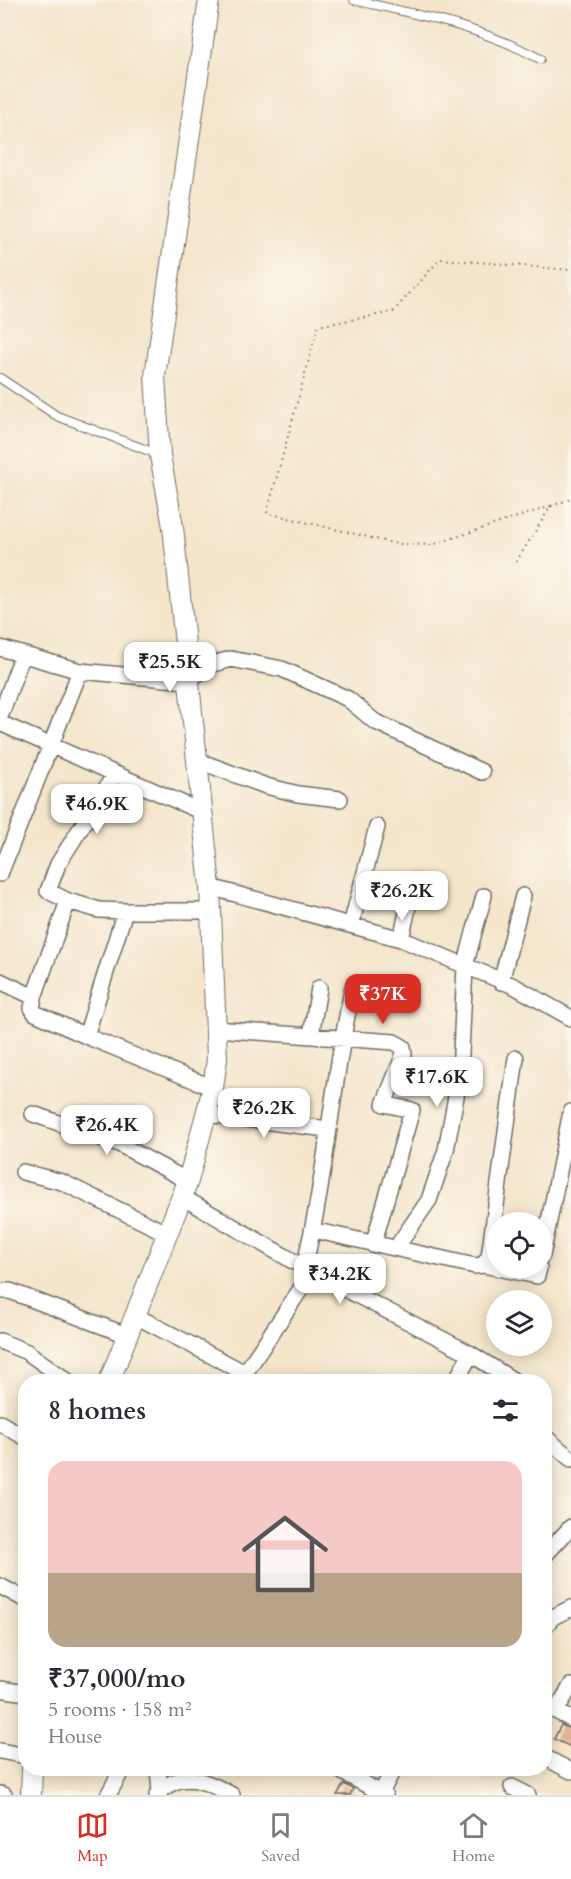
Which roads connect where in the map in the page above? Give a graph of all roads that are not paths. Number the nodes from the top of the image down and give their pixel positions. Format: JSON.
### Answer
{"nodes":[{"id":1,"x":209,"y":0,"type":"edge"},
{"id":2,"x":354,"y":0,"type":"edge"},
{"id":3,"x":540,"y":59,"type":"dead end"},
{"id":4,"x":0,"y":378,"type":"edge"},
{"id":5,"x":160,"y":455,"type":"junction"},
{"id":6,"x":0,"y":648,"type":"edge"},
{"id":7,"x":22,"y":656,"type":"junction"},
{"id":8,"x":80,"y":671,"type":"junction"},
{"id":9,"x":187,"y":681,"type":"junction"},
{"id":10,"x":0,"y":717,"type":"edge"},
{"id":11,"x":0,"y":723,"type":"edge"},
{"id":12,"x":51,"y":745,"type":"junction"},
{"id":13,"x":196,"y":760,"type":"junction"},
{"id":14,"x":482,"y":772,"type":"dead end"},
{"id":15,"x":115,"y":774,"type":"junction"},
{"id":16,"x":340,"y":800,"type":"dead end"},
{"id":17,"x":202,"y":812,"type":"junction"},
{"id":18,"x":377,"y":827,"type":"dead end"},
{"id":19,"x":0,"y":872,"type":"edge"},
{"id":20,"x":414,"y":881,"type":"dead end"},
{"id":21,"x":210,"y":887,"type":"junction"},
{"id":22,"x":484,"y":896,"type":"dead end"},
{"id":23,"x":523,"y":896,"type":"dead end"},
{"id":24,"x":68,"y":901,"type":"junction"},
{"id":25,"x":125,"y":911,"type":"junction"},
{"id":26,"x":211,"y":911,"type":"junction"},
{"id":27,"x":351,"y":926,"type":"junction"},
{"id":28,"x":401,"y":939,"type":"junction"},
{"id":29,"x":465,"y":966,"type":"junction"},
{"id":30,"x":0,"y":981,"type":"edge"},
{"id":31,"x":501,"y":982,"type":"junction"},
{"id":32,"x":353,"y":987,"type":"dead end"},
{"id":33,"x":319,"y":988,"type":"dead end"},
{"id":34,"x":34,"y":997,"type":"junction"},
{"id":35,"x":571,"y":1018,"type":"edge"},
{"id":36,"x":216,"y":1029,"type":"junction"},
{"id":37,"x":311,"y":1035,"type":"junction"},
{"id":38,"x":86,"y":1036,"type":"junction"},
{"id":39,"x":342,"y":1038,"type":"junction"},
{"id":40,"x":516,"y":1058,"type":"dead end"},
{"id":41,"x":213,"y":1088,"type":"junction"},
{"id":42,"x":571,"y":1112,"type":"edge"},
{"id":43,"x":206,"y":1113,"type":"junction"},
{"id":44,"x":33,"y":1114,"type":"dead end"},
{"id":45,"x":327,"y":1129,"type":"junction"},
{"id":46,"x":24,"y":1172,"type":"dead end"},
{"id":47,"x":185,"y":1189,"type":"junction"},
{"id":48,"x":551,"y":1212,"type":"edge"},
{"id":49,"x":313,"y":1230,"type":"junction"},
{"id":50,"x":168,"y":1234,"type":"junction"},
{"id":51,"x":373,"y":1245,"type":"junction"},
{"id":52,"x":396,"y":1248,"type":"junction"},
{"id":53,"x":483,"y":1265,"type":"junction"},
{"id":54,"x":486,"y":1266,"type":"edge"},
{"id":55,"x":308,"y":1269,"type":"junction"},
{"id":56,"x":0,"y":1291,"type":"edge"},
{"id":57,"x":136,"y":1316,"type":"junction"},
{"id":58,"x":129,"y":1336,"type":"junction"},
{"id":59,"x":0,"y":1341,"type":"edge"},
{"id":60,"x":471,"y":1354,"type":"junction"},
{"id":61,"x":58,"y":1374,"type":"edge"},
{"id":62,"x":112,"y":1374,"type":"edge"},
{"id":63,"x":245,"y":1374,"type":"edge"},
{"id":64,"x":253,"y":1374,"type":"edge"},
{"id":65,"x":460,"y":1374,"type":"edge"},
{"id":66,"x":503,"y":1374,"type":"edge"},
{"id":67,"x":0,"y":1423,"type":"edge"},
{"id":68,"x":18,"y":1433,"type":"edge"},
{"id":69,"x":552,"y":1448,"type":"edge"},
{"id":70,"x":571,"y":1459,"type":"edge"},
{"id":71,"x":571,"y":1527,"type":"edge"},
{"id":72,"x":552,"y":1547,"type":"edge"},
{"id":73,"x":0,"y":1586,"type":"edge"},
{"id":74,"x":18,"y":1596,"type":"edge"},
{"id":75,"x":571,"y":1608,"type":"edge"},
{"id":76,"x":552,"y":1618,"type":"edge"},
{"id":77,"x":571,"y":1686,"type":"edge"},
{"id":78,"x":0,"y":1689,"type":"edge"},
{"id":79,"x":18,"y":1692,"type":"edge"},
{"id":80,"x":552,"y":1706,"type":"edge"},
{"id":81,"x":552,"y":1709,"type":"edge"},
{"id":82,"x":571,"y":1719,"type":"edge"},
{"id":83,"x":0,"y":1751,"type":"edge"},
{"id":84,"x":18,"y":1754,"type":"edge"},
{"id":85,"x":552,"y":1761,"type":"edge"},
{"id":86,"x":571,"y":1771,"type":"edge"},
{"id":87,"x":32,"y":1776,"type":"edge"},
{"id":88,"x":119,"y":1776,"type":"edge"},
{"id":89,"x":158,"y":1776,"type":"edge"},
{"id":90,"x":349,"y":1776,"type":"edge"},
{"id":91,"x":390,"y":1776,"type":"edge"},
{"id":92,"x":512,"y":1787,"type":"dead end"},
{"id":93,"x":159,"y":1793,"type":"edge"},
{"id":94,"x":0,"y":1794,"type":"edge"},
{"id":95,"x":382,"y":1794,"type":"edge"},
{"id":96,"x":4,"y":1795,"type":"edge"},
{"id":97,"x":31,"y":1795,"type":"edge"},
{"id":98,"x":108,"y":1795,"type":"edge"},
{"id":99,"x":232,"y":1795,"type":"edge"},
{"id":100,"x":528,"y":1795,"type":"edge"}],
"edges":[{"from":1,"to":5,"type":"street"},
{"from":2,"to":3,"type":"lane"},
{"from":4,"to":5,"type":"lane"},
{"from":5,"to":9,"type":"street"},
{"from":6,"to":7,"type":"street"},
{"from":7,"to":8,"type":"street"},
{"from":7,"to":10,"type":"street"},
{"from":8,"to":9,"type":"street"},
{"from":8,"to":12,"type":"street"},
{"from":9,"to":13,"type":"street"},
{"from":9,"to":14,"type":"street"},
{"from":11,"to":12,"type":"street"},
{"from":12,"to":15,"type":"street"},
{"from":12,"to":19,"type":"street"},
{"from":13,"to":16,"type":"street"},
{"from":13,"to":17,"type":"street"},
{"from":15,"to":17,"type":"street"},
{"from":15,"to":24,"type":"street"},
{"from":17,"to":21,"type":"street"},
{"from":18,"to":27,"type":"street"},
{"from":20,"to":28,"type":"street"},
{"from":21,"to":26,"type":"street"},
{"from":21,"to":27,"type":"street"},
{"from":22,"to":29,"type":"street"},
{"from":23,"to":31,"type":"street"},
{"from":24,"to":25,"type":"street"},
{"from":24,"to":34,"type":"street"},
{"from":25,"to":26,"type":"street"},
{"from":25,"to":38,"type":"street"},
{"from":26,"to":36,"type":"street"},
{"from":27,"to":28,"type":"street"},
{"from":28,"to":29,"type":"street"},
{"from":29,"to":31,"type":"street"},
{"from":29,"to":52,"type":"street"},
{"from":30,"to":34,"type":"street"},
{"from":31,"to":35,"type":"street"},
{"from":32,"to":39,"type":"street"},
{"from":33,"to":37,"type":"street"},
{"from":34,"to":38,"type":"street"},
{"from":36,"to":37,"type":"street"},
{"from":36,"to":41,"type":"street"},
{"from":37,"to":39,"type":"street"},
{"from":38,"to":41,"type":"street"},
{"from":39,"to":45,"type":"street"},
{"from":39,"to":51,"type":"street"},
{"from":40,"to":53,"type":"street"},
{"from":41,"to":43,"type":"street"},
{"from":42,"to":48,"type":"street"},
{"from":43,"to":45,"type":"street"},
{"from":43,"to":47,"type":"street"},
{"from":44,"to":47,"type":"street"},
{"from":45,"to":49,"type":"street"},
{"from":46,"to":50,"type":"street"},
{"from":47,"to":50,"type":"street"},
{"from":47,"to":55,"type":"street"},
{"from":49,"to":51,"type":"street"},
{"from":49,"to":55,"type":"street"},
{"from":50,"to":57,"type":"street"},
{"from":51,"to":52,"type":"street"},
{"from":52,"to":53,"type":"street"},
{"from":53,"to":54,"type":"street"},
{"from":55,"to":60,"type":"street"},
{"from":55,"to":64,"type":"street"},
{"from":56,"to":58,"type":"street"},
{"from":57,"to":58,"type":"street"},
{"from":57,"to":63,"type":"street"},
{"from":58,"to":62,"type":"street"},
{"from":59,"to":61,"type":"street"},
{"from":60,"to":65,"type":"street"},
{"from":60,"to":66,"type":"street"},
{"from":67,"to":68,"type":"street"},
{"from":69,"to":70,"type":"street"},
{"from":71,"to":72,"type":"street"},
{"from":73,"to":74,"type":"street"},
{"from":75,"to":76,"type":"street"},
{"from":77,"to":80,"type":"street"},
{"from":78,"to":79,"type":"street"},
{"from":81,"to":82,"type":"street"},
{"from":83,"to":84,"type":"street"},
{"from":85,"to":86,"type":"street"},
{"from":87,"to":97,"type":"street"},
{"from":88,"to":98,"type":"street"},
{"from":89,"to":93,"type":"street"},
{"from":90,"to":95,"type":"street"},
{"from":91,"to":95,"type":"street"},
{"from":92,"to":100,"type":"street"},
{"from":93,"to":99,"type":"street"},
{"from":94,"to":96,"type":"street"}]}
